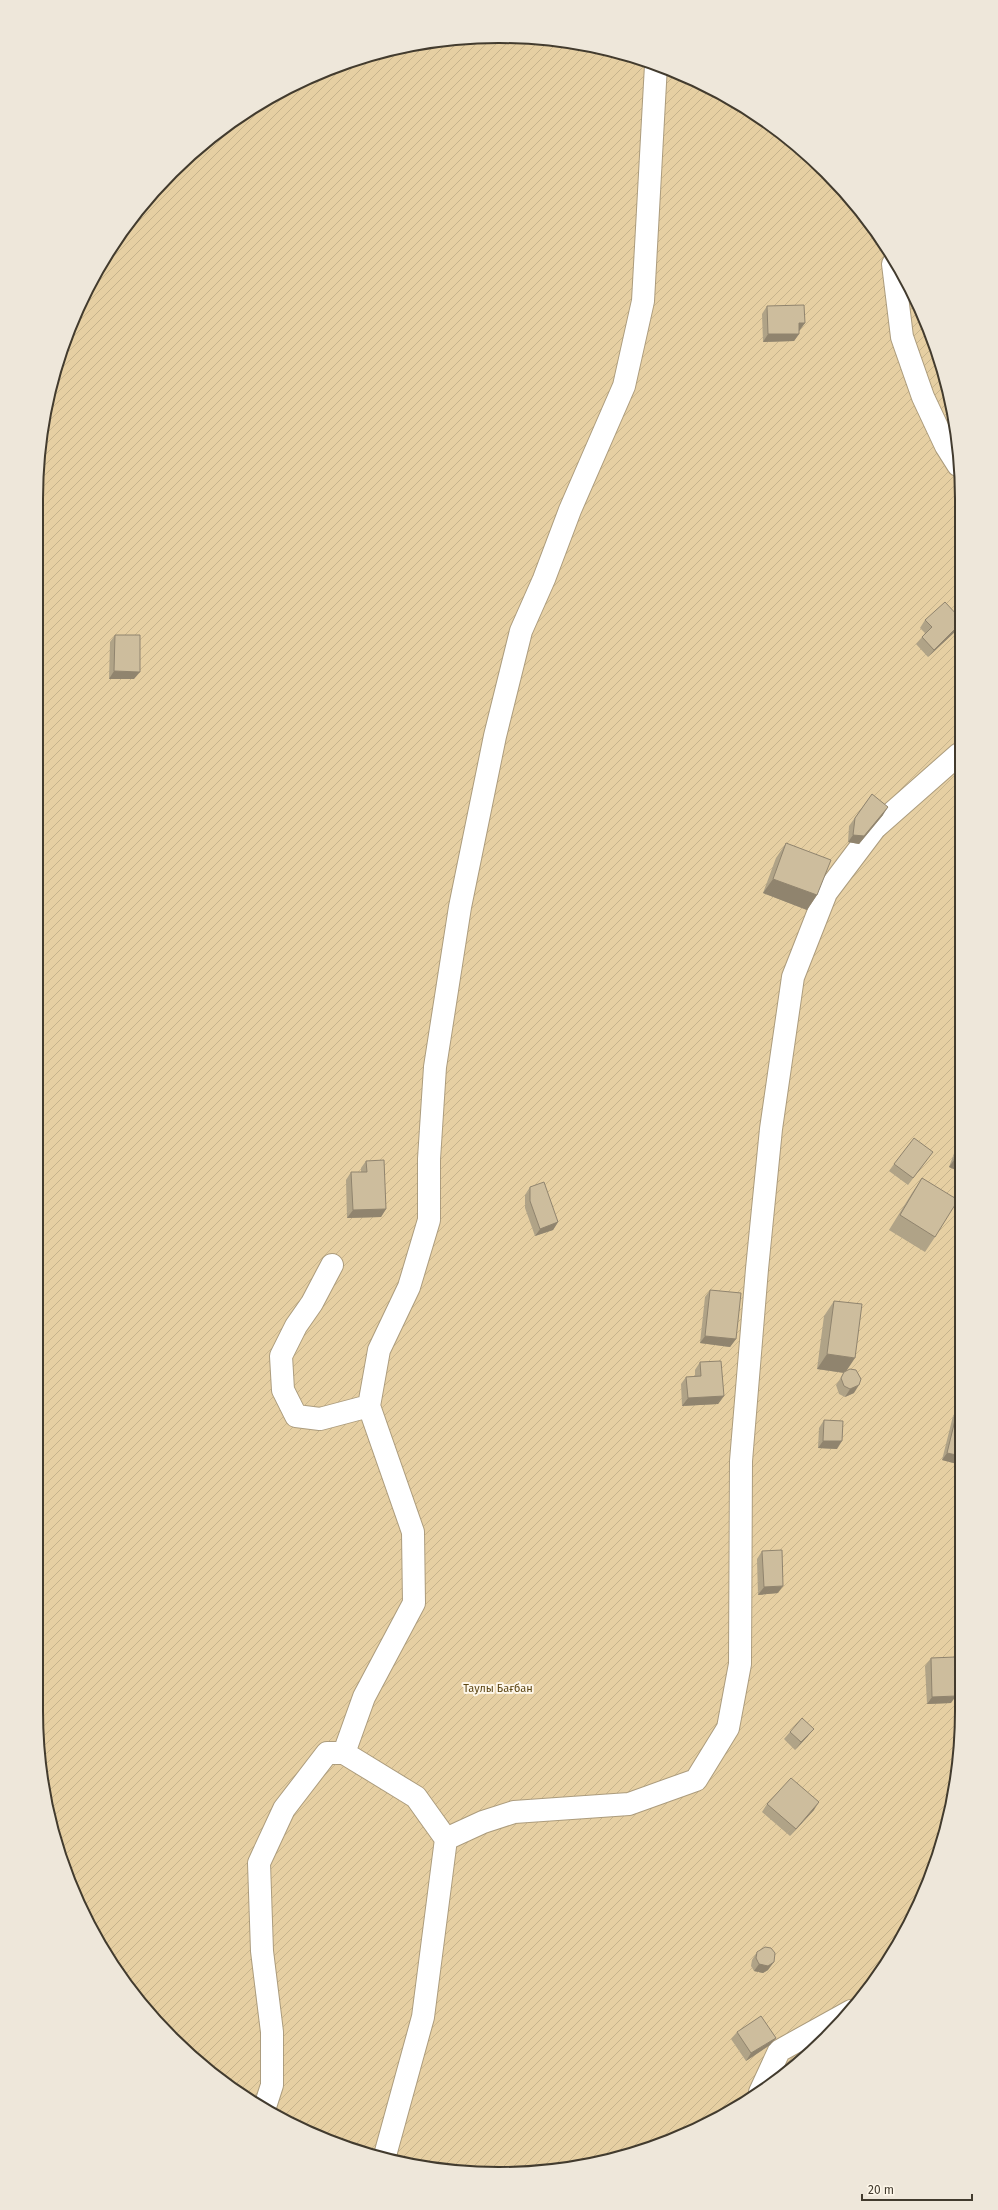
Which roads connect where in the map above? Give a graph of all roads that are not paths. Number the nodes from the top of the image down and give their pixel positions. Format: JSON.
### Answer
{"nodes":[{"id":1,"x":656,"y":71,"type":"edge"},
{"id":2,"x":894,"y":271,"type":"edge"},
{"id":3,"x":953,"y":457,"type":"edge"},
{"id":4,"x":955,"y":758,"type":"edge"},
{"id":5,"x":332,"y":1265,"type":"dead end"},
{"id":6,"x":369,"y":1406,"type":"junction"},
{"id":7,"x":344,"y":1753,"type":"junction"},
{"id":8,"x":446,"y":1839,"type":"junction"},
{"id":9,"x":833,"y":2021,"type":"edge"},
{"id":10,"x":765,"y":2081,"type":"edge"},
{"id":11,"x":266,"y":2103,"type":"edge"},
{"id":12,"x":386,"y":2152,"type":"edge"}],
"edges":[{"from":1,"to":6,"type":"street"},
{"from":2,"to":3,"type":"street"},
{"from":4,"to":8,"type":"street"},
{"from":5,"to":6,"type":"street"},
{"from":6,"to":7,"type":"street"},
{"from":7,"to":8,"type":"street"},
{"from":7,"to":11,"type":"street"},
{"from":8,"to":12,"type":"street"},
{"from":9,"to":10,"type":"street"}]}
